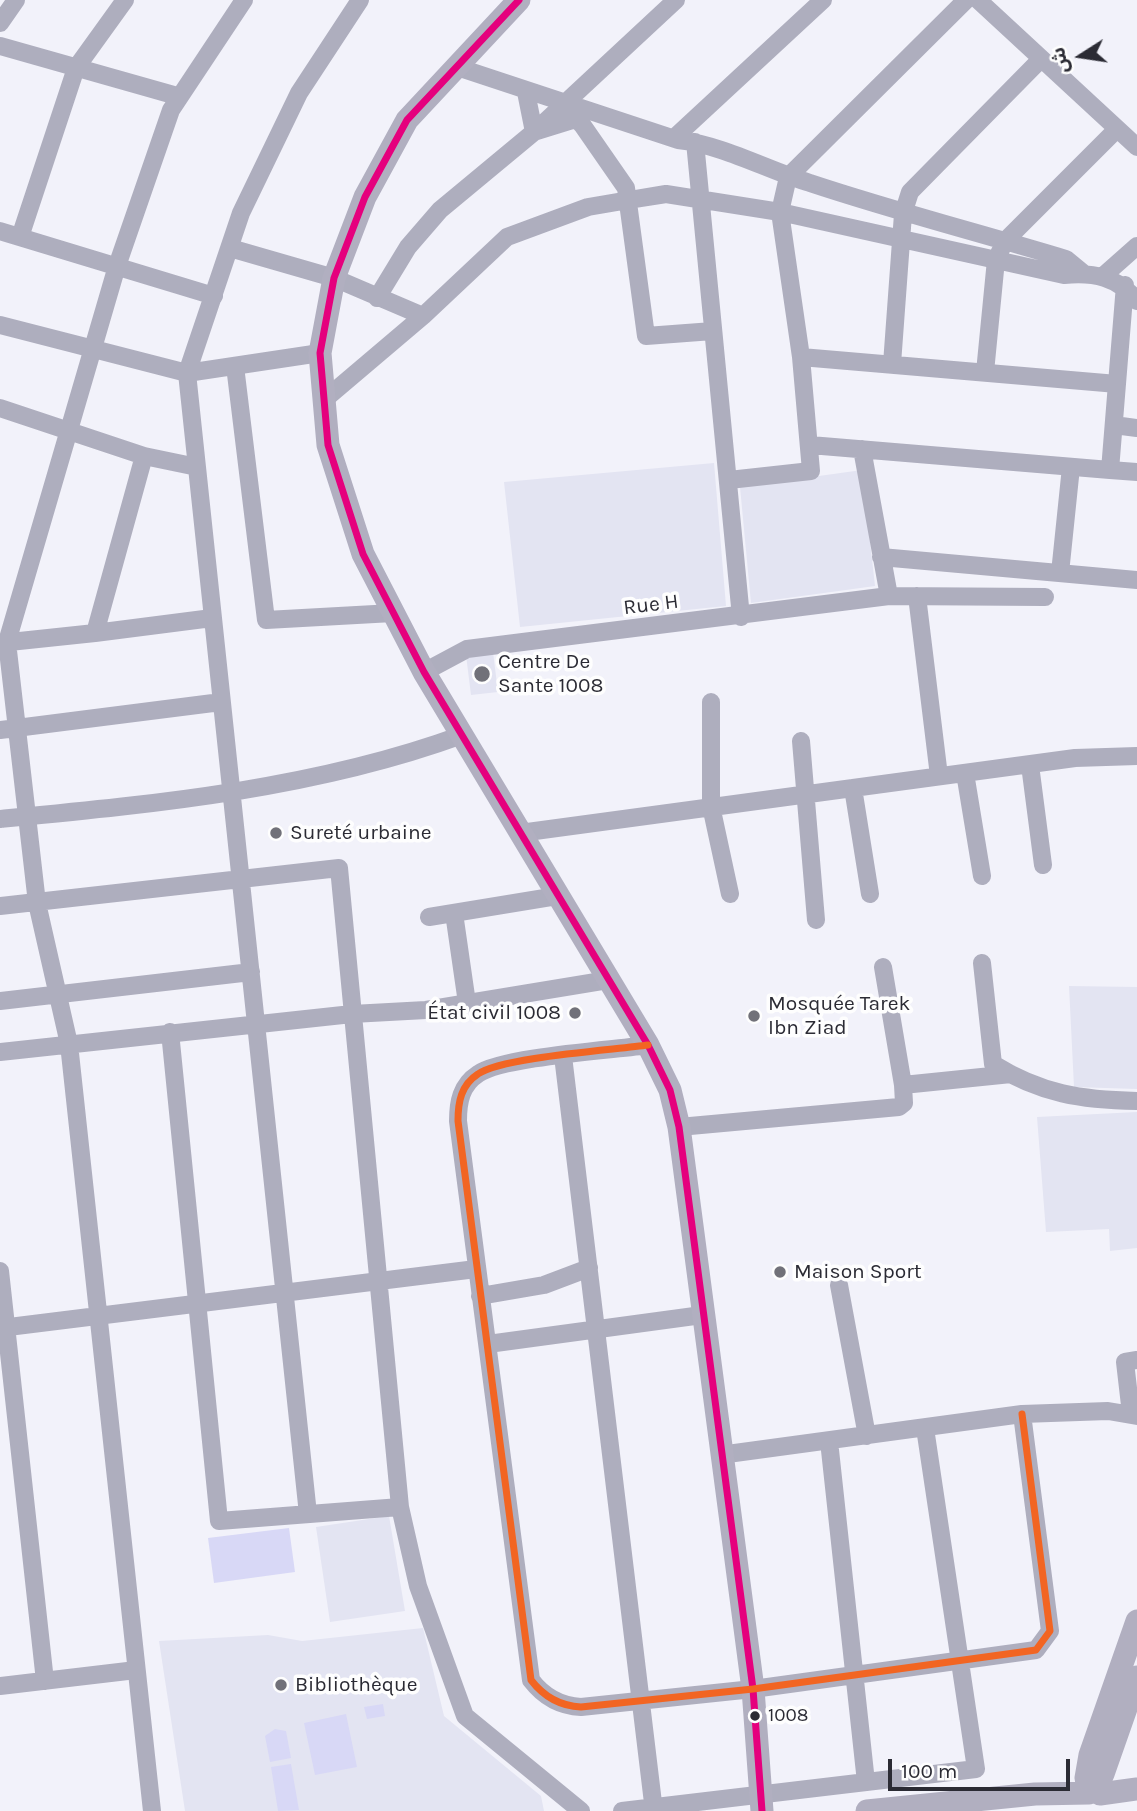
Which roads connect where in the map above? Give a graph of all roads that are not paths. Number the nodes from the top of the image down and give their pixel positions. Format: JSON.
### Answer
{"nodes":[{"id":1,"x":16,"y":0,"type":"edge"},
{"id":2,"x":125,"y":0,"type":"edge"},
{"id":3,"x":244,"y":0,"type":"edge"},
{"id":4,"x":360,"y":0,"type":"edge"},
{"id":5,"x":519,"y":0,"type":"edge"},
{"id":6,"x":676,"y":0,"type":"edge"},
{"id":7,"x":823,"y":0,"type":"edge"},
{"id":8,"x":966,"y":0,"type":"edge"},
{"id":9,"x":978,"y":0,"type":"edge"},
{"id":10,"x":0,"y":23,"type":"edge"},
{"id":11,"x":0,"y":46,"type":"edge"},
{"id":12,"x":1041,"y":59,"type":"junction"},
{"id":13,"x":457,"y":67,"type":"junction"},
{"id":14,"x":76,"y":68,"type":"junction"},
{"id":15,"x":526,"y":92,"type":"junction"},
{"id":16,"x":177,"y":96,"type":"junction"},
{"id":17,"x":563,"y":104,"type":"junction"},
{"id":18,"x":576,"y":120,"type":"junction"},
{"id":19,"x":1117,"y":129,"type":"junction"},
{"id":20,"x":534,"y":132,"type":"junction"},
{"id":21,"x":674,"y":138,"type":"junction"},
{"id":22,"x":695,"y":142,"type":"junction"},
{"id":23,"x":1137,"y":147,"type":"edge"},
{"id":24,"x":788,"y":177,"type":"junction"},
{"id":25,"x":699,"y":199,"type":"junction"},
{"id":26,"x":629,"y":200,"type":"junction"},
{"id":27,"x":780,"y":212,"type":"junction"},
{"id":28,"x":903,"y":214,"type":"junction"},
{"id":29,"x":0,"y":231,"type":"edge"},
{"id":30,"x":20,"y":237,"type":"junction"},
{"id":31,"x":902,"y":238,"type":"junction"},
{"id":32,"x":1005,"y":241,"type":"junction"},
{"id":33,"x":1137,"y":246,"type":"edge"},
{"id":34,"x":230,"y":248,"type":"junction"},
{"id":35,"x":996,"y":260,"type":"junction"},
{"id":36,"x":117,"y":267,"type":"junction"},
{"id":37,"x":1083,"y":273,"type":"junction"},
{"id":38,"x":1102,"y":277,"type":"junction"},
{"id":39,"x":334,"y":278,"type":"junction"},
{"id":40,"x":1125,"y":285,"type":"junction"},
{"id":41,"x":214,"y":296,"type":"junction"},
{"id":42,"x":377,"y":298,"type":"junction"},
{"id":43,"x":1137,"y":301,"type":"edge"},
{"id":44,"x":423,"y":316,"type":"junction"},
{"id":45,"x":0,"y":325,"type":"edge"},
{"id":46,"x":713,"y":331,"type":"junction"},
{"id":47,"x":92,"y":351,"type":"junction"},
{"id":48,"x":320,"y":353,"type":"junction"},
{"id":49,"x":801,"y":357,"type":"junction"},
{"id":50,"x":892,"y":364,"type":"junction"},
{"id":51,"x":236,"y":366,"type":"junction"},
{"id":52,"x":985,"y":372,"type":"junction"},
{"id":53,"x":187,"y":373,"type":"junction"},
{"id":54,"x":1117,"y":384,"type":"junction"},
{"id":55,"x":324,"y":400,"type":"junction"},
{"id":56,"x":0,"y":408,"type":"edge"},
{"id":57,"x":1114,"y":425,"type":"junction"},
{"id":58,"x":1137,"y":428,"type":"edge"},
{"id":59,"x":69,"y":429,"type":"junction"},
{"id":60,"x":810,"y":445,"type":"junction"},
{"id":61,"x":862,"y":449,"type":"junction"},
{"id":62,"x":144,"y":456,"type":"junction"},
{"id":63,"x":197,"y":467,"type":"junction"},
{"id":64,"x":1071,"y":467,"type":"junction"},
{"id":65,"x":1110,"y":470,"type":"junction"},
{"id":66,"x":1137,"y":472,"type":"edge"},
{"id":67,"x":729,"y":480,"type":"junction"},
{"id":68,"x":881,"y":556,"type":"junction"},
{"id":69,"x":1060,"y":573,"type":"junction"},
{"id":70,"x":1137,"y":580,"type":"edge"},
{"id":71,"x":889,"y":596,"type":"junction"},
{"id":72,"x":917,"y":596,"type":"junction"},
{"id":73,"x":1045,"y":597,"type":"dead end"},
{"id":74,"x":393,"y":613,"type":"junction"},
{"id":75,"x":741,"y":617,"type":"junction"},
{"id":76,"x":212,"y":618,"type":"junction"},
{"id":77,"x":95,"y":634,"type":"junction"},
{"id":78,"x":4,"y":643,"type":"edge"},
{"id":79,"x":424,"y":672,"type":"junction"},
{"id":80,"x":221,"y":702,"type":"junction"},
{"id":81,"x":710,"y":702,"type":"dead end"},
{"id":82,"x":9,"y":729,"type":"edge"},
{"id":83,"x":462,"y":735,"type":"junction"},
{"id":84,"x":801,"y":741,"type":"dead end"},
{"id":85,"x":1137,"y":756,"type":"edge"},
{"id":86,"x":1030,"y":765,"type":"junction"},
{"id":87,"x":965,"y":773,"type":"junction"},
{"id":88,"x":939,"y":776,"type":"junction"},
{"id":89,"x":853,"y":788,"type":"junction"},
{"id":90,"x":804,"y":793,"type":"junction"},
{"id":91,"x":230,"y":794,"type":"junction"},
{"id":92,"x":711,"y":806,"type":"junction"},
{"id":93,"x":29,"y":816,"type":"junction"},
{"id":94,"x":0,"y":819,"type":"edge"},
{"id":95,"x":520,"y":833,"type":"junction"},
{"id":96,"x":1043,"y":865,"type":"dead end"},
{"id":97,"x":982,"y":876,"type":"dead end"},
{"id":98,"x":239,"y":879,"type":"junction"},
{"id":99,"x":730,"y":894,"type":"dead end"},
{"id":100,"x":870,"y":894,"type":"dead end"},
{"id":101,"x":558,"y":896,"type":"junction"},
{"id":102,"x":37,"y":903,"type":"junction"},
{"id":103,"x":0,"y":906,"type":"edge"},
{"id":104,"x":454,"y":912,"type":"junction"},
{"id":105,"x":429,"y":917,"type":"dead end"},
{"id":106,"x":816,"y":920,"type":"dead end"},
{"id":107,"x":982,"y":963,"type":"dead end"},
{"id":108,"x":883,"y":967,"type":"dead end"},
{"id":109,"x":251,"y":972,"type":"junction"},
{"id":110,"x":608,"y":980,"type":"junction"},
{"id":111,"x":60,"y":994,"type":"junction"},
{"id":112,"x":0,"y":1001,"type":"edge"},
{"id":113,"x":467,"y":1003,"type":"junction"},
{"id":114,"x":352,"y":1014,"type":"junction"},
{"id":115,"x":257,"y":1024,"type":"junction"},
{"id":116,"x":170,"y":1032,"type":"junction"},
{"id":117,"x":69,"y":1044,"type":"junction"},
{"id":118,"x":648,"y":1045,"type":"junction"},
{"id":119,"x":0,"y":1052,"type":"edge"},
{"id":120,"x":563,"y":1056,"type":"junction"},
{"id":121,"x":1011,"y":1074,"type":"junction"},
{"id":122,"x":904,"y":1085,"type":"junction"},
{"id":123,"x":1137,"y":1101,"type":"edge"},
{"id":124,"x":679,"y":1127,"type":"junction"},
{"id":125,"x":589,"y":1268,"type":"junction"},
{"id":126,"x":476,"y":1269,"type":"junction"},
{"id":127,"x":0,"y":1271,"type":"edge"},
{"id":128,"x":378,"y":1282,"type":"junction"},
{"id":129,"x":839,"y":1285,"type":"dead end"},
{"id":130,"x":286,"y":1293,"type":"junction"},
{"id":131,"x":480,"y":1296,"type":"junction"},
{"id":132,"x":199,"y":1303,"type":"junction"},
{"id":133,"x":702,"y":1315,"type":"junction"},
{"id":134,"x":98,"y":1317,"type":"junction"},
{"id":135,"x":3,"y":1328,"type":"edge"},
{"id":136,"x":596,"y":1329,"type":"junction"},
{"id":137,"x":488,"y":1344,"type":"junction"},
{"id":138,"x":1137,"y":1360,"type":"edge"},
{"id":139,"x":1022,"y":1414,"type":"junction"},
{"id":140,"x":1134,"y":1415,"type":"edge"},
{"id":141,"x":925,"y":1428,"type":"junction"},
{"id":142,"x":867,"y":1436,"type":"junction"},
{"id":143,"x":829,"y":1441,"type":"junction"},
{"id":144,"x":720,"y":1455,"type":"junction"},
{"id":145,"x":400,"y":1507,"type":"junction"},
{"id":146,"x":309,"y":1514,"type":"junction"},
{"id":147,"x":1137,"y":1621,"type":"edge"},
{"id":148,"x":960,"y":1659,"type":"junction"},
{"id":149,"x":136,"y":1670,"type":"junction"},
{"id":150,"x":854,"y":1674,"type":"junction"},
{"id":151,"x":1137,"y":1677,"type":"edge"},
{"id":152,"x":45,"y":1681,"type":"junction"},
{"id":153,"x":0,"y":1686,"type":"edge"},
{"id":154,"x":754,"y":1689,"type":"junction"},
{"id":155,"x":640,"y":1700,"type":"junction"},
{"id":156,"x":1128,"y":1721,"type":"edge"},
{"id":157,"x":866,"y":1782,"type":"junction"},
{"id":158,"x":1095,"y":1783,"type":"junction"},
{"id":159,"x":1137,"y":1787,"type":"edge"},
{"id":160,"x":761,"y":1802,"type":"edge"},
{"id":161,"x":654,"y":1809,"type":"edge"},
{"id":162,"x":152,"y":1811,"type":"edge"},
{"id":163,"x":581,"y":1811,"type":"edge"},
{"id":164,"x":622,"y":1811,"type":"edge"},
{"id":165,"x":867,"y":1811,"type":"edge"}],
"edges":[{"from":1,"to":10,"type":"street"},
{"from":2,"to":14,"type":"street"},
{"from":3,"to":16,"type":"street"},
{"from":4,"to":34,"type":"street"},
{"from":5,"to":13,"type":"main road"},
{"from":6,"to":17,"type":"street"},
{"from":7,"to":21,"type":"street"},
{"from":8,"to":24,"type":"street"},
{"from":9,"to":12,"type":"street"},
{"from":11,"to":14,"type":"street"},
{"from":12,"to":19,"type":"street"},
{"from":12,"to":28,"type":"street"},
{"from":13,"to":15,"type":"street"},
{"from":13,"to":39,"type":"main road"},
{"from":14,"to":16,"type":"street"},
{"from":14,"to":30,"type":"street"},
{"from":15,"to":17,"type":"street"},
{"from":15,"to":20,"type":"street"},
{"from":16,"to":36,"type":"street"},
{"from":17,"to":18,"type":"street"},
{"from":17,"to":20,"type":"street"},
{"from":17,"to":21,"type":"street"},
{"from":18,"to":20,"type":"street"},
{"from":18,"to":26,"type":"street"},
{"from":19,"to":23,"type":"street"},
{"from":19,"to":32,"type":"street"},
{"from":20,"to":42,"type":"street"},
{"from":21,"to":22,"type":"street"},
{"from":22,"to":24,"type":"street"},
{"from":22,"to":25,"type":"street"},
{"from":24,"to":27,"type":"street"},
{"from":24,"to":28,"type":"street"},
{"from":25,"to":26,"type":"street"},
{"from":25,"to":27,"type":"street"},
{"from":25,"to":46,"type":"street"},
{"from":26,"to":44,"type":"street"},
{"from":26,"to":46,"type":"street"},
{"from":27,"to":31,"type":"street"},
{"from":27,"to":49,"type":"street"},
{"from":28,"to":31,"type":"street"},
{"from":28,"to":32,"type":"street"},
{"from":29,"to":30,"type":"street"},
{"from":30,"to":36,"type":"street"},
{"from":31,"to":35,"type":"street"},
{"from":31,"to":50,"type":"street"},
{"from":32,"to":35,"type":"street"},
{"from":32,"to":37,"type":"street"},
{"from":33,"to":38,"type":"street"},
{"from":34,"to":39,"type":"street"},
{"from":34,"to":41,"type":"street"},
{"from":35,"to":37,"type":"street"},
{"from":35,"to":52,"type":"street"},
{"from":36,"to":41,"type":"street"},
{"from":36,"to":47,"type":"street"},
{"from":37,"to":38,"type":"street"},
{"from":38,"to":40,"type":"street"},
{"from":39,"to":42,"type":"street"},
{"from":39,"to":48,"type":"main road"},
{"from":40,"to":43,"type":"street"},
{"from":40,"to":54,"type":"street"},
{"from":41,"to":53,"type":"street"},
{"from":42,"to":44,"type":"street"},
{"from":44,"to":55,"type":"street"},
{"from":45,"to":47,"type":"street"},
{"from":46,"to":67,"type":"street"},
{"from":47,"to":53,"type":"street"},
{"from":47,"to":59,"type":"street"},
{"from":48,"to":51,"type":"street"},
{"from":48,"to":55,"type":"main road"},
{"from":49,"to":50,"type":"street"},
{"from":49,"to":60,"type":"street"},
{"from":50,"to":52,"type":"street"},
{"from":51,"to":53,"type":"street"},
{"from":51,"to":74,"type":"street"},
{"from":52,"to":54,"type":"street"},
{"from":53,"to":63,"type":"street"},
{"from":54,"to":57,"type":"street"},
{"from":55,"to":74,"type":"main road"},
{"from":56,"to":59,"type":"street"},
{"from":57,"to":58,"type":"street"},
{"from":57,"to":65,"type":"street"},
{"from":59,"to":62,"type":"street"},
{"from":59,"to":78,"type":"street"},
{"from":60,"to":61,"type":"street"},
{"from":60,"to":67,"type":"street"},
{"from":61,"to":64,"type":"street"},
{"from":61,"to":68,"type":"street"},
{"from":62,"to":63,"type":"street"},
{"from":62,"to":77,"type":"street"},
{"from":63,"to":76,"type":"street"},
{"from":64,"to":65,"type":"street"},
{"from":64,"to":69,"type":"street"},
{"from":65,"to":66,"type":"street"},
{"from":67,"to":75,"type":"street"},
{"from":68,"to":69,"type":"street"},
{"from":68,"to":71,"type":"street"},
{"from":69,"to":70,"type":"street"},
{"from":71,"to":72,"type":"street","name":"Rue H"},
{"from":71,"to":75,"type":"street","name":"Rue H"},
{"from":72,"to":73,"type":"street","name":"Rue H"},
{"from":72,"to":88,"type":"street"},
{"from":74,"to":79,"type":"main road"},
{"from":75,"to":79,"type":"street","name":"Rue H"},
{"from":76,"to":77,"type":"street"},
{"from":76,"to":80,"type":"street"},
{"from":77,"to":78,"type":"street"},
{"from":78,"to":82,"type":"street"},
{"from":79,"to":83,"type":"main road"},
{"from":80,"to":82,"type":"street"},
{"from":80,"to":91,"type":"street"},
{"from":81,"to":92,"type":"street"},
{"from":82,"to":93,"type":"street"},
{"from":83,"to":91,"type":"street"},
{"from":83,"to":95,"type":"main road"},
{"from":84,"to":90,"type":"street"},
{"from":85,"to":86,"type":"street"},
{"from":86,"to":87,"type":"street"},
{"from":86,"to":96,"type":"street"},
{"from":87,"to":88,"type":"street"},
{"from":87,"to":97,"type":"street"},
{"from":88,"to":89,"type":"street"},
{"from":89,"to":90,"type":"street"},
{"from":89,"to":100,"type":"street"},
{"from":90,"to":92,"type":"street"},
{"from":90,"to":106,"type":"street"},
{"from":91,"to":93,"type":"street"},
{"from":91,"to":98,"type":"street"},
{"from":92,"to":95,"type":"street"},
{"from":92,"to":99,"type":"street"},
{"from":93,"to":94,"type":"street"},
{"from":93,"to":102,"type":"street"},
{"from":95,"to":101,"type":"main road"},
{"from":98,"to":102,"type":"street"},
{"from":98,"to":109,"type":"street"},
{"from":98,"to":114,"type":"street"},
{"from":101,"to":104,"type":"street"},
{"from":101,"to":110,"type":"main road"},
{"from":102,"to":103,"type":"street"},
{"from":102,"to":111,"type":"street"},
{"from":104,"to":105,"type":"street"},
{"from":104,"to":113,"type":"street"},
{"from":107,"to":121,"type":"street"},
{"from":108,"to":122,"type":"street"},
{"from":109,"to":111,"type":"street"},
{"from":109,"to":115,"type":"street"},
{"from":110,"to":113,"type":"street"},
{"from":110,"to":118,"type":"main road"},
{"from":111,"to":112,"type":"street"},
{"from":111,"to":117,"type":"street"},
{"from":113,"to":114,"type":"street"},
{"from":114,"to":115,"type":"street"},
{"from":114,"to":128,"type":"street"},
{"from":115,"to":116,"type":"street"},
{"from":115,"to":130,"type":"street"},
{"from":116,"to":117,"type":"street"},
{"from":116,"to":132,"type":"street"},
{"from":117,"to":119,"type":"street"},
{"from":117,"to":134,"type":"street"},
{"from":118,"to":120,"type":"street"},
{"from":118,"to":124,"type":"main road"},
{"from":120,"to":125,"type":"street"},
{"from":120,"to":126,"type":"street"},
{"from":121,"to":122,"type":"street"},
{"from":121,"to":123,"type":"street"},
{"from":122,"to":124,"type":"street"},
{"from":124,"to":133,"type":"main road"},
{"from":125,"to":131,"type":"street"},
{"from":125,"to":136,"type":"street"},
{"from":126,"to":128,"type":"street"},
{"from":126,"to":131,"type":"street"},
{"from":127,"to":135,"type":"street"},
{"from":128,"to":130,"type":"street"},
{"from":128,"to":145,"type":"street"},
{"from":129,"to":142,"type":"street"},
{"from":130,"to":132,"type":"street"},
{"from":130,"to":146,"type":"street"},
{"from":131,"to":137,"type":"street"},
{"from":132,"to":134,"type":"street"},
{"from":132,"to":146,"type":"street"},
{"from":133,"to":136,"type":"street"},
{"from":133,"to":144,"type":"main road"},
{"from":134,"to":135,"type":"street"},
{"from":134,"to":149,"type":"street"},
{"from":135,"to":152,"type":"street"},
{"from":136,"to":137,"type":"street"},
{"from":136,"to":155,"type":"street"},
{"from":137,"to":155,"type":"street"},
{"from":138,"to":140,"type":"street"},
{"from":139,"to":140,"type":"street"},
{"from":139,"to":141,"type":"street"},
{"from":139,"to":148,"type":"street"},
{"from":141,"to":142,"type":"street"},
{"from":141,"to":148,"type":"street"},
{"from":142,"to":143,"type":"street"},
{"from":143,"to":144,"type":"street"},
{"from":143,"to":150,"type":"street"},
{"from":144,"to":154,"type":"main road"},
{"from":145,"to":146,"type":"street"},
{"from":145,"to":163,"type":"street"},
{"from":147,"to":158,"type":"main road"},
{"from":148,"to":150,"type":"street"},
{"from":148,"to":157,"type":"street"},
{"from":149,"to":152,"type":"street"},
{"from":149,"to":162,"type":"street"},
{"from":150,"to":154,"type":"street"},
{"from":150,"to":157,"type":"street"},
{"from":151,"to":156,"type":"main road"},
{"from":152,"to":153,"type":"street"},
{"from":154,"to":155,"type":"street"},
{"from":154,"to":160,"type":"main road"},
{"from":155,"to":161,"type":"street"},
{"from":156,"to":158,"type":"main road"},
{"from":157,"to":160,"type":"street"},
{"from":158,"to":159,"type":"main road"},
{"from":158,"to":165,"type":"main road"},
{"from":160,"to":161,"type":"street"},
{"from":161,"to":164,"type":"street"}]}
